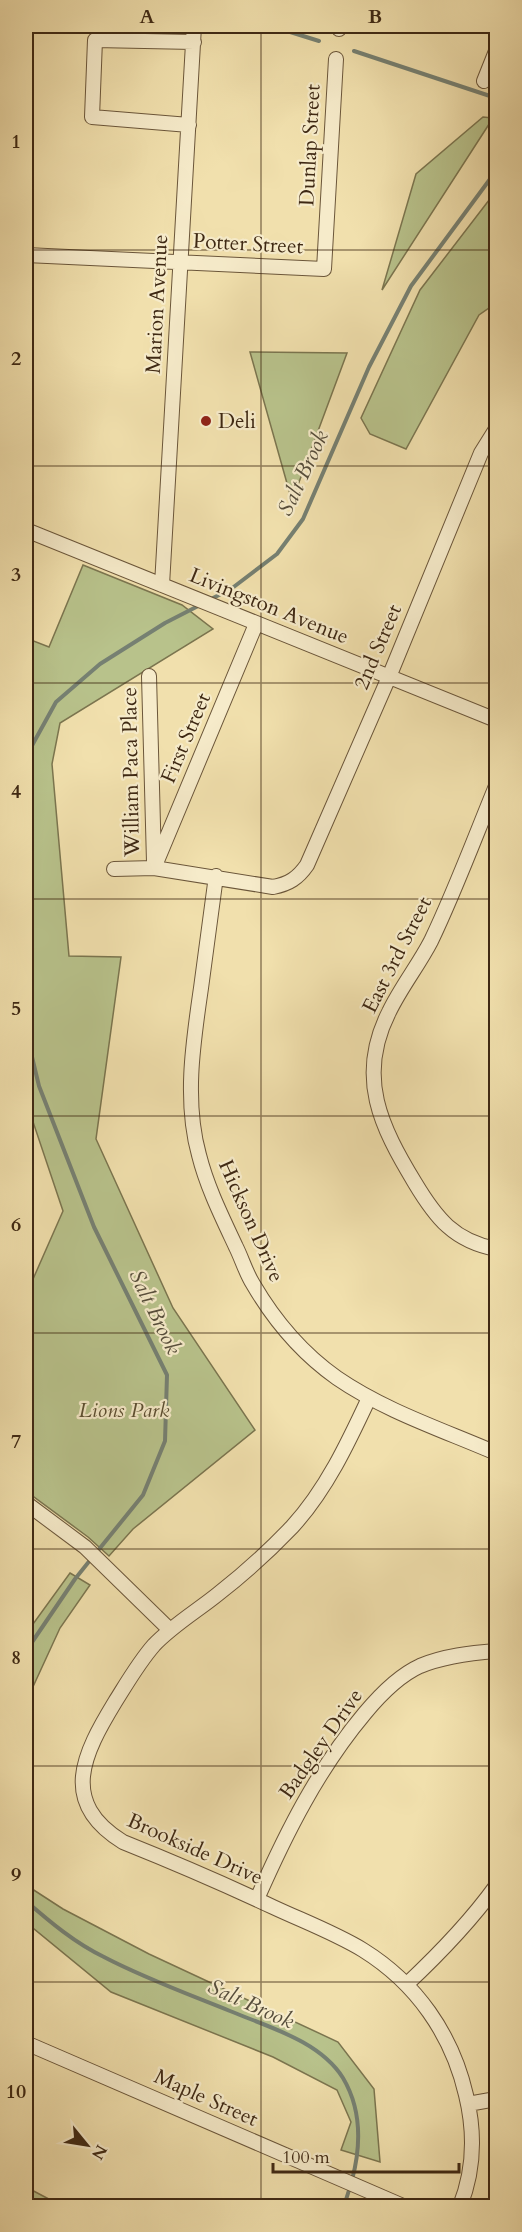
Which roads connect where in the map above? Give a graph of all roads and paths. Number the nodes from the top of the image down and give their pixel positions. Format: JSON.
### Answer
{"nodes":[{"id":1,"x":194,"y":26,"type":"edge"},
{"id":2,"x":194,"y":42,"type":"junction"},
{"id":3,"x":496,"y":51,"type":"edge"},
{"id":4,"x":336,"y":59,"type":"dead end"},
{"id":5,"x":484,"y":81,"type":"dead end"},
{"id":6,"x":189,"y":125,"type":"junction"},
{"id":7,"x":26,"y":255,"type":"edge"},
{"id":8,"x":180,"y":262,"type":"junction"},
{"id":9,"x":324,"y":268,"type":"joint"},
{"id":10,"x":496,"y":429,"type":"edge"},
{"id":11,"x":26,"y":530,"type":"edge"},
{"id":12,"x":162,"y":585,"type":"junction"},
{"id":13,"x":256,"y":624,"type":"junction"},
{"id":14,"x":149,"y":676,"type":"dead end"},
{"id":15,"x":389,"y":677,"type":"junction"},
{"id":16,"x":496,"y":720,"type":"edge"},
{"id":17,"x":496,"y":786,"type":"edge"},
{"id":18,"x":154,"y":868,"type":"junction"},
{"id":19,"x":114,"y":869,"type":"dead end"},
{"id":20,"x":216,"y":876,"type":"junction"},
{"id":21,"x":496,"y":1249,"type":"edge"},
{"id":22,"x":369,"y":1398,"type":"junction"},
{"id":23,"x":496,"y":1453,"type":"edge"},
{"id":24,"x":26,"y":1503,"type":"edge"},
{"id":25,"x":170,"y":1630,"type":"junction"},
{"id":26,"x":496,"y":1651,"type":"edge"},
{"id":27,"x":496,"y":1886,"type":"edge"},
{"id":28,"x":257,"y":1899,"type":"junction"},
{"id":29,"x":407,"y":1984,"type":"junction"},
{"id":30,"x":26,"y":2043,"type":"edge"},
{"id":31,"x":496,"y":2099,"type":"edge"},
{"id":32,"x":468,"y":2104,"type":"junction"},
{"id":33,"x":403,"y":2206,"type":"edge"},
{"id":34,"x":460,"y":2206,"type":"edge"}],
"edges":[{"from":1,"to":2,"type":"street","name":"Marion Avenue"},
{"from":2,"to":6,"type":"street","name":"Marion Avenue"},
{"from":2,"to":6,"type":"street"},
{"from":3,"to":5,"type":"street"},
{"from":4,"to":9,"type":"street","name":"Dunlap Street"},
{"from":6,"to":8,"type":"street","name":"Marion Avenue"},
{"from":7,"to":8,"type":"street","name":"Potter Street"},
{"from":8,"to":9,"type":"street","name":"Potter Street"},
{"from":8,"to":12,"type":"street","name":"Marion Avenue"},
{"from":10,"to":15,"type":"street","name":"2nd Street"},
{"from":11,"to":12,"type":"street","name":"Livingston Avenue"},
{"from":12,"to":13,"type":"street","name":"Livingston Avenue"},
{"from":13,"to":15,"type":"street","name":"Livingston Avenue"},
{"from":13,"to":18,"type":"street","name":"First Street"},
{"from":14,"to":18,"type":"street","name":"William Paca Place"},
{"from":15,"to":16,"type":"street","name":"Livingston Avenue"},
{"from":15,"to":20,"type":"street","name":"2nd Street"},
{"from":17,"to":21,"type":"street","name":"East 3rd Street"},
{"from":18,"to":19,"type":"street"},
{"from":18,"to":20,"type":"street"},
{"from":20,"to":22,"type":"street","name":"Hickson Drive"},
{"from":22,"to":23,"type":"street","name":"Hickson Drive"},
{"from":22,"to":25,"type":"street","name":"Brookside Drive"},
{"from":24,"to":25,"type":"street"},
{"from":25,"to":28,"type":"street","name":"Brookside Drive"},
{"from":26,"to":28,"type":"street","name":"Badgley Drive"},
{"from":27,"to":29,"type":"street"},
{"from":28,"to":29,"type":"street","name":"Brookside Drive"},
{"from":29,"to":32,"type":"street","name":"Brookside Drive"},
{"from":30,"to":33,"type":"street","name":"Maple Street"},
{"from":31,"to":32,"type":"street"},
{"from":32,"to":34,"type":"street","name":"Brookside Drive"}]}
